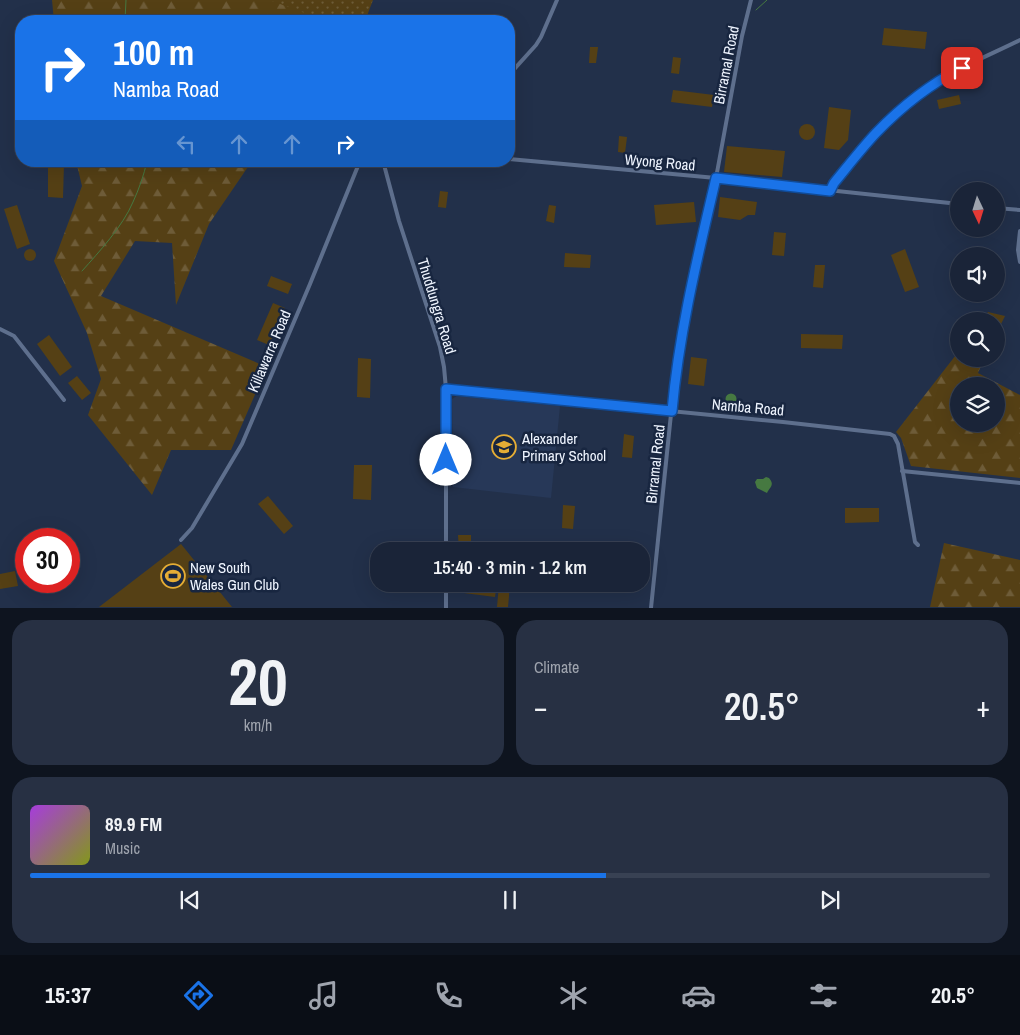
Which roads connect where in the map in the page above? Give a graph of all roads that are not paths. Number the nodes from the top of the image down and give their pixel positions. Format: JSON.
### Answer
{"nodes":[{"id":1,"x":557,"y":0,"type":"edge"},
{"id":2,"x":751,"y":0,"type":"edge"},
{"id":3,"x":1020,"y":40,"type":"edge"},
{"id":4,"x":515,"y":68,"type":"edge"},
{"id":5,"x":515,"y":160,"type":"edge"},
{"id":6,"x":358,"y":167,"type":"edge"},
{"id":7,"x":385,"y":167,"type":"edge"},
{"id":8,"x":716,"y":178,"type":"junction"},
{"id":9,"x":830,"y":191,"type":"junction"},
{"id":10,"x":950,"y":203,"type":"edge"},
{"id":11,"x":1005,"y":209,"type":"edge"},
{"id":12,"x":1020,"y":210,"type":"edge"},
{"id":13,"x":1020,"y":231,"type":"edge"},
{"id":14,"x":1020,"y":262,"type":"edge"},
{"id":15,"x":0,"y":329,"type":"edge"},
{"id":16,"x":446,"y":389,"type":"junction"},
{"id":17,"x":64,"y":400,"type":"dead end"},
{"id":18,"x":672,"y":411,"type":"junction"},
{"id":19,"x":902,"y":471,"type":"junction"},
{"id":20,"x":1020,"y":484,"type":"edge"},
{"id":21,"x":181,"y":540,"type":"dead end"},
{"id":22,"x":446,"y":542,"type":"edge"},
{"id":23,"x":918,"y":545,"type":"dead end"},
{"id":24,"x":446,"y":592,"type":"edge"},
{"id":25,"x":446,"y":608,"type":"edge"},
{"id":26,"x":651,"y":608,"type":"edge"}],
"edges":[{"from":1,"to":4,"type":"street"},
{"from":2,"to":8,"type":"street","name":"Birramal Road"},
{"from":3,"to":9,"type":"street"},
{"from":5,"to":8,"type":"street","name":"Wyong Road"},
{"from":6,"to":21,"type":"street","name":"Killawarra Road"},
{"from":7,"to":16,"type":"street","name":"Thuddungra Road"},
{"from":8,"to":9,"type":"street","name":"Wyong Road"},
{"from":8,"to":18,"type":"street","name":"Birramal Road"},
{"from":9,"to":10,"type":"street","name":"Wyong Road"},
{"from":11,"to":12,"type":"street"},
{"from":13,"to":14,"type":"street"},
{"from":15,"to":17,"type":"street"},
{"from":16,"to":18,"type":"street","name":"Namba Road"},
{"from":16,"to":22,"type":"street","name":"Thuddungra Road"},
{"from":18,"to":19,"type":"street","name":"Namba Road"},
{"from":18,"to":26,"type":"street","name":"Birramal Road"},
{"from":19,"to":20,"type":"street"},
{"from":19,"to":23,"type":"street","name":"Namba Road"},
{"from":24,"to":25,"type":"street"}]}
